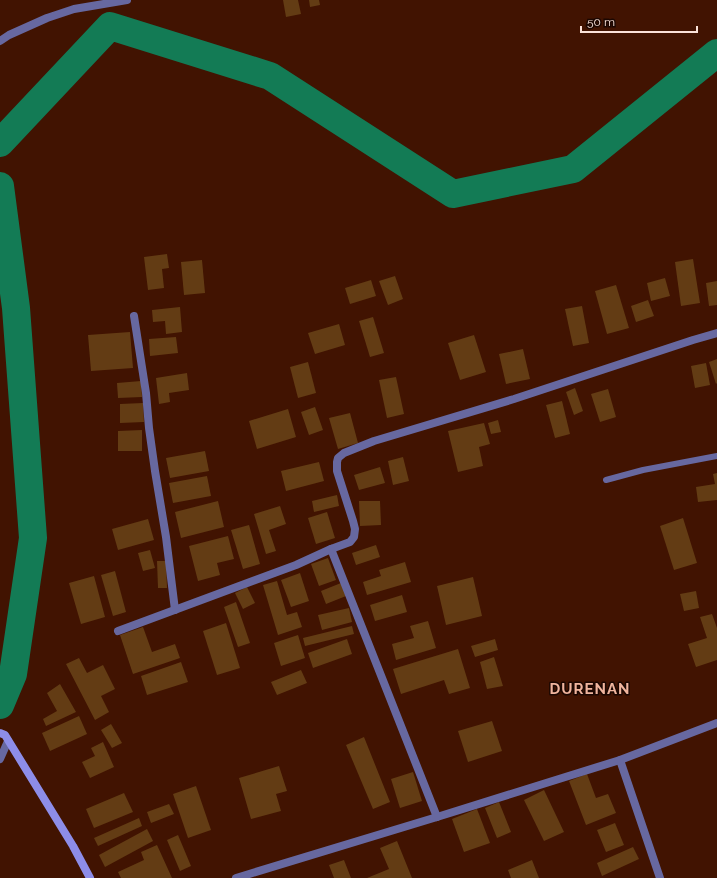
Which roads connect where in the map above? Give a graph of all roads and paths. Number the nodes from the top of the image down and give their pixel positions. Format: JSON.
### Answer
{"nodes":[{"id":1,"x":127,"y":0,"type":"edge"},
{"id":2,"x":0,"y":41,"type":"edge"},
{"id":3,"x":134,"y":316,"type":"dead end"},
{"id":4,"x":717,"y":333,"type":"edge"},
{"id":5,"x":717,"y":456,"type":"edge"},
{"id":6,"x":606,"y":480,"type":"dead end"},
{"id":7,"x":331,"y":549,"type":"junction"},
{"id":8,"x":175,"y":610,"type":"junction"},
{"id":9,"x":118,"y":631,"type":"dead end"},
{"id":10,"x":717,"y":723,"type":"edge"},
{"id":11,"x":4,"y":737,"type":"edge"},
{"id":12,"x":0,"y":759,"type":"edge"},
{"id":13,"x":620,"y":760,"type":"junction"},
{"id":14,"x":436,"y":818,"type":"junction"},
{"id":15,"x":90,"y":878,"type":"edge"},
{"id":16,"x":236,"y":878,"type":"edge"},
{"id":17,"x":660,"y":878,"type":"edge"}],
"edges":[{"from":1,"to":2,"type":"street"},
{"from":3,"to":8,"type":"street"},
{"from":4,"to":7,"type":"street"},
{"from":5,"to":6,"type":"lane"},
{"from":7,"to":8,"type":"street"},
{"from":7,"to":14,"type":"street"},
{"from":8,"to":9,"type":"street"},
{"from":10,"to":13,"type":"street"},
{"from":11,"to":12,"type":"street"},
{"from":11,"to":15,"type":"street"},
{"from":13,"to":14,"type":"street"},
{"from":13,"to":17,"type":"street"},
{"from":14,"to":16,"type":"street"}]}
